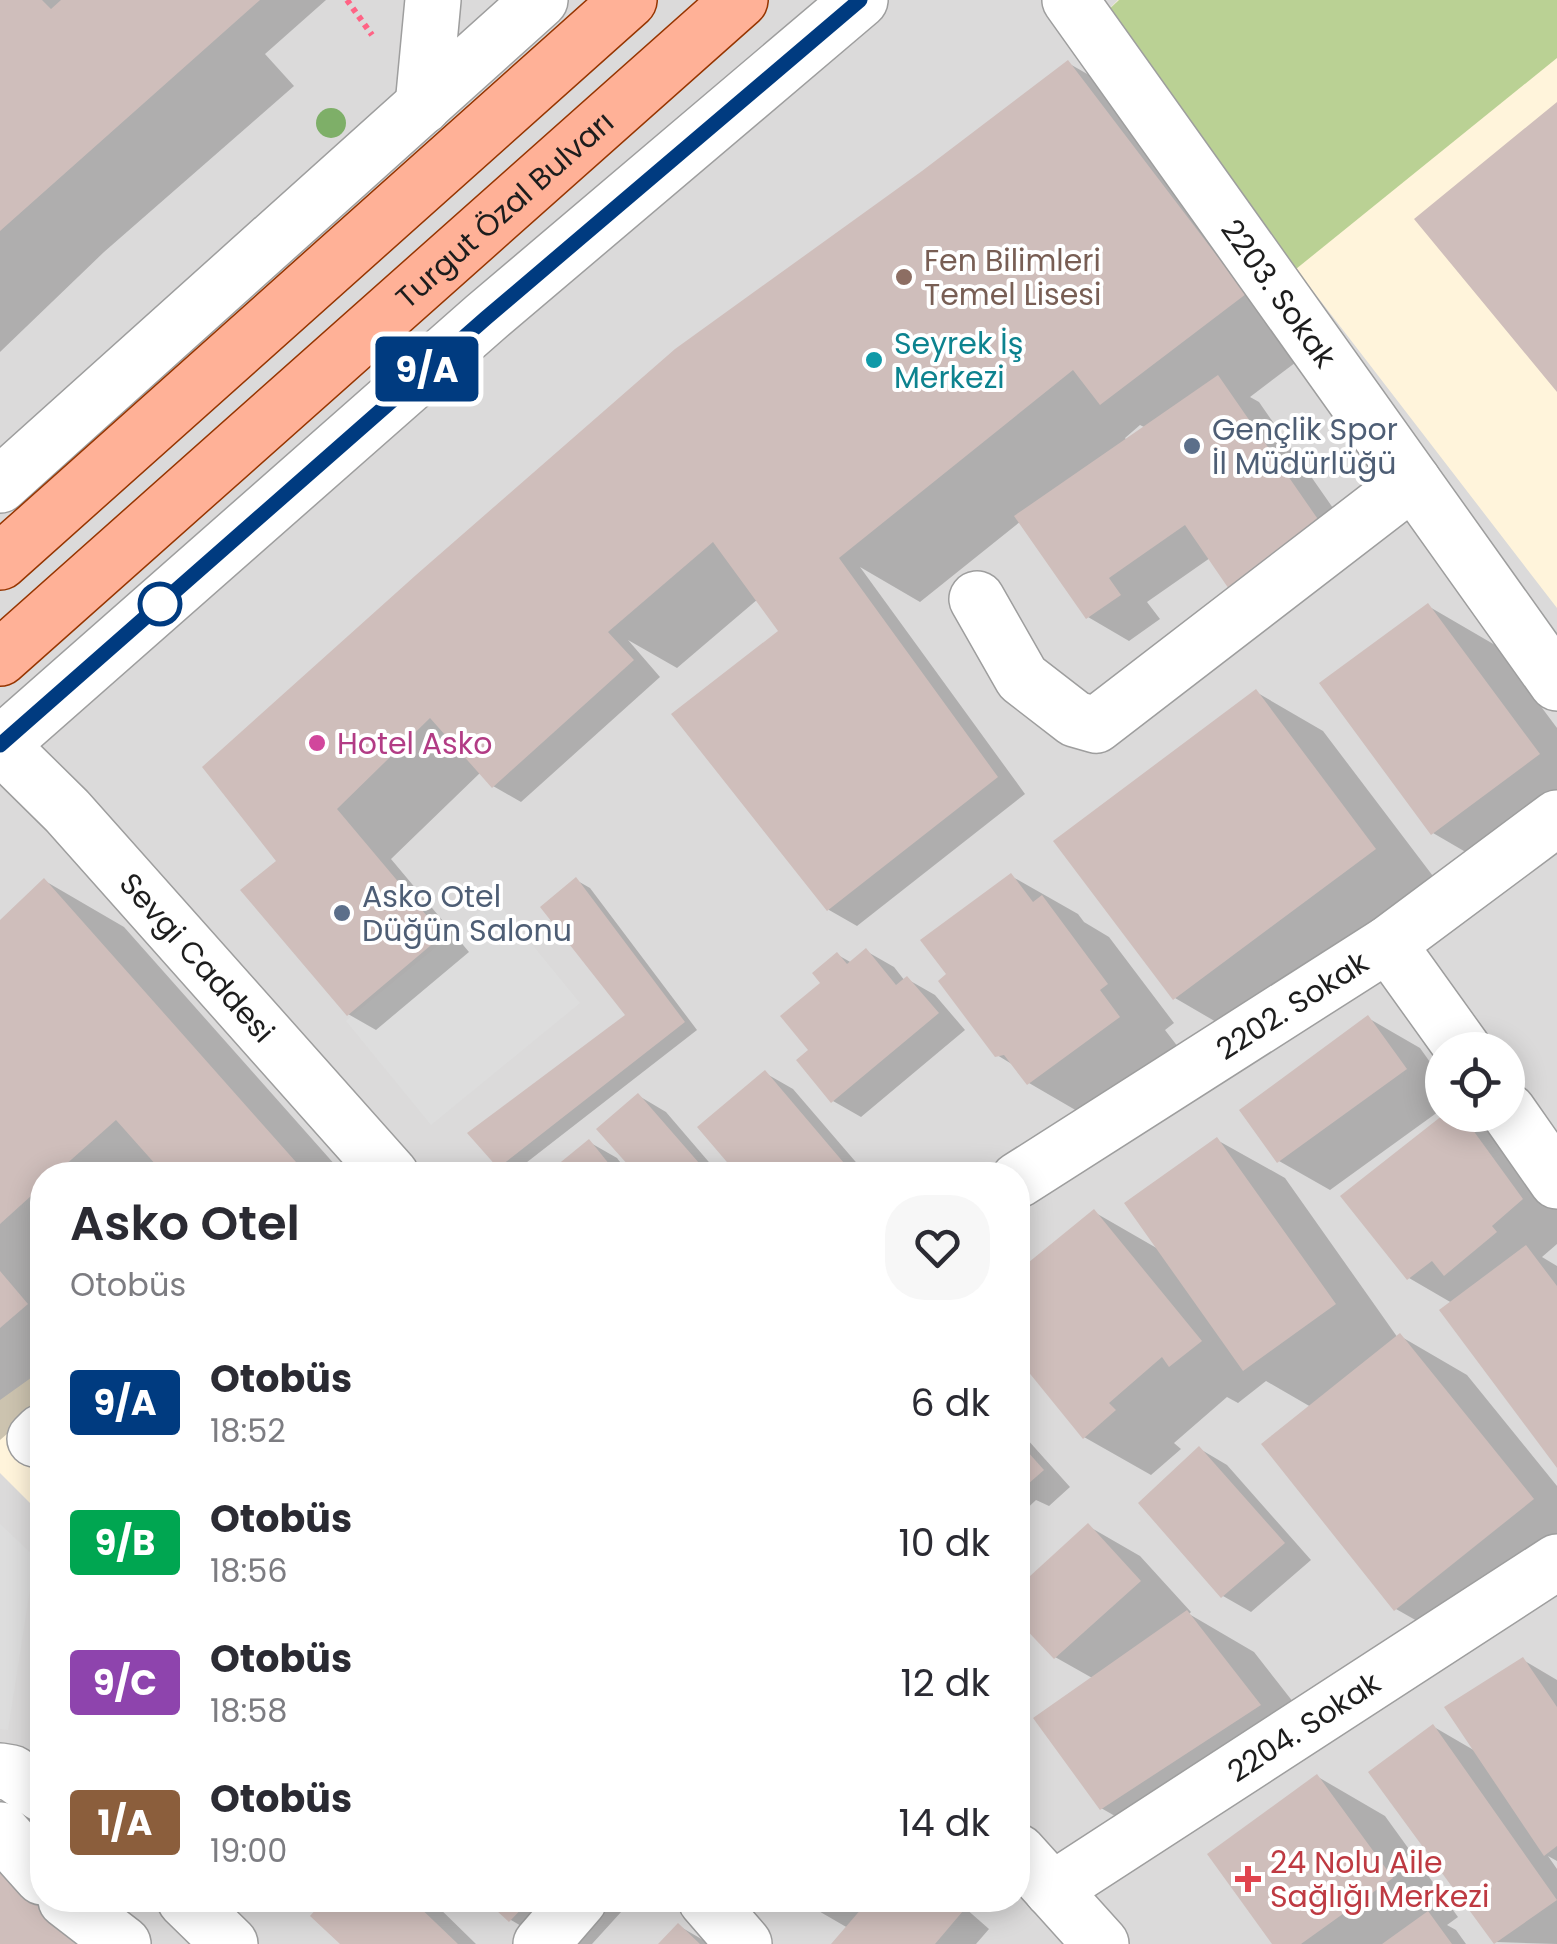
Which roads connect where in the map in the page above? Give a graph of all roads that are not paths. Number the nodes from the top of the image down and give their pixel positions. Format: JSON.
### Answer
{"nodes":[{"id":1,"x":433,"y":0,"type":"edge"},
{"id":2,"x":540,"y":0,"type":"edge"},
{"id":3,"x":630,"y":0,"type":"edge"},
{"id":4,"x":740,"y":0,"type":"edge"},
{"id":5,"x":860,"y":0,"type":"edge"},
{"id":6,"x":1070,"y":0,"type":"edge"},
{"id":7,"x":423,"y":106,"type":"junction"},
{"id":8,"x":1413,"y":481,"type":"junction"},
{"id":9,"x":0,"y":485,"type":"edge"},
{"id":10,"x":0,"y":562,"type":"edge"},
{"id":11,"x":977,"y":599,"type":"dead end"},
{"id":12,"x":0,"y":658,"type":"edge"},
{"id":13,"x":1557,"y":683,"type":"edge"},
{"id":14,"x":0,"y":745,"type":"edge"},
{"id":15,"x":1557,"y":818,"type":"edge"},
{"id":16,"x":1388,"y":944,"type":"junction"},
{"id":17,"x":1451,"y":1032,"type":"edge"},
{"id":18,"x":1523,"y":1132,"type":"edge"},
{"id":19,"x":374,"y":1162,"type":"edge"},
{"id":20,"x":1030,"y":1172,"type":"edge"},
{"id":21,"x":1557,"y":1181,"type":"edge"},
{"id":22,"x":1557,"y":1562,"type":"edge"},
{"id":23,"x":0,"y":1771,"type":"edge"},
{"id":24,"x":30,"y":1786,"type":"edge"},
{"id":25,"x":0,"y":1830,"type":"edge"},
{"id":26,"x":30,"y":1864,"type":"edge"},
{"id":27,"x":1035,"y":1871,"type":"edge"},
{"id":28,"x":82,"y":1912,"type":"edge"},
{"id":29,"x":197,"y":1912,"type":"edge"},
{"id":30,"x":569,"y":1912,"type":"edge"},
{"id":31,"x":716,"y":1912,"type":"edge"},
{"id":32,"x":123,"y":1944,"type":"edge"},
{"id":33,"x":230,"y":1944,"type":"edge"},
{"id":34,"x":541,"y":1944,"type":"edge"},
{"id":35,"x":744,"y":1944,"type":"edge"},
{"id":36,"x":1101,"y":1944,"type":"edge"}],
"edges":[{"from":1,"to":7,"type":"street"},
{"from":2,"to":7,"type":"street"},
{"from":3,"to":10,"type":"main road"},
{"from":4,"to":12,"type":"main road","name":"Turgut Özal Bulvarı"},
{"from":5,"to":14,"type":"street"},
{"from":6,"to":8,"type":"street","name":"2203. Sokak"},
{"from":7,"to":9,"type":"street"},
{"from":8,"to":11,"type":"street"},
{"from":8,"to":13,"type":"street","name":"2203. Sokak"},
{"from":14,"to":19,"type":"street","name":"Sevgi Caddesi"},
{"from":15,"to":16,"type":"street","name":"2202. Sokak"},
{"from":16,"to":17,"type":"street"},
{"from":16,"to":20,"type":"street","name":"2202. Sokak"},
{"from":18,"to":21,"type":"street"},
{"from":22,"to":27,"type":"street","name":"2204. Sokak"},
{"from":23,"to":24,"type":"street"},
{"from":25,"to":26,"type":"street"},
{"from":27,"to":36,"type":"street"},
{"from":28,"to":32,"type":"street"},
{"from":29,"to":33,"type":"street"},
{"from":30,"to":34,"type":"street"},
{"from":31,"to":35,"type":"street"}]}
